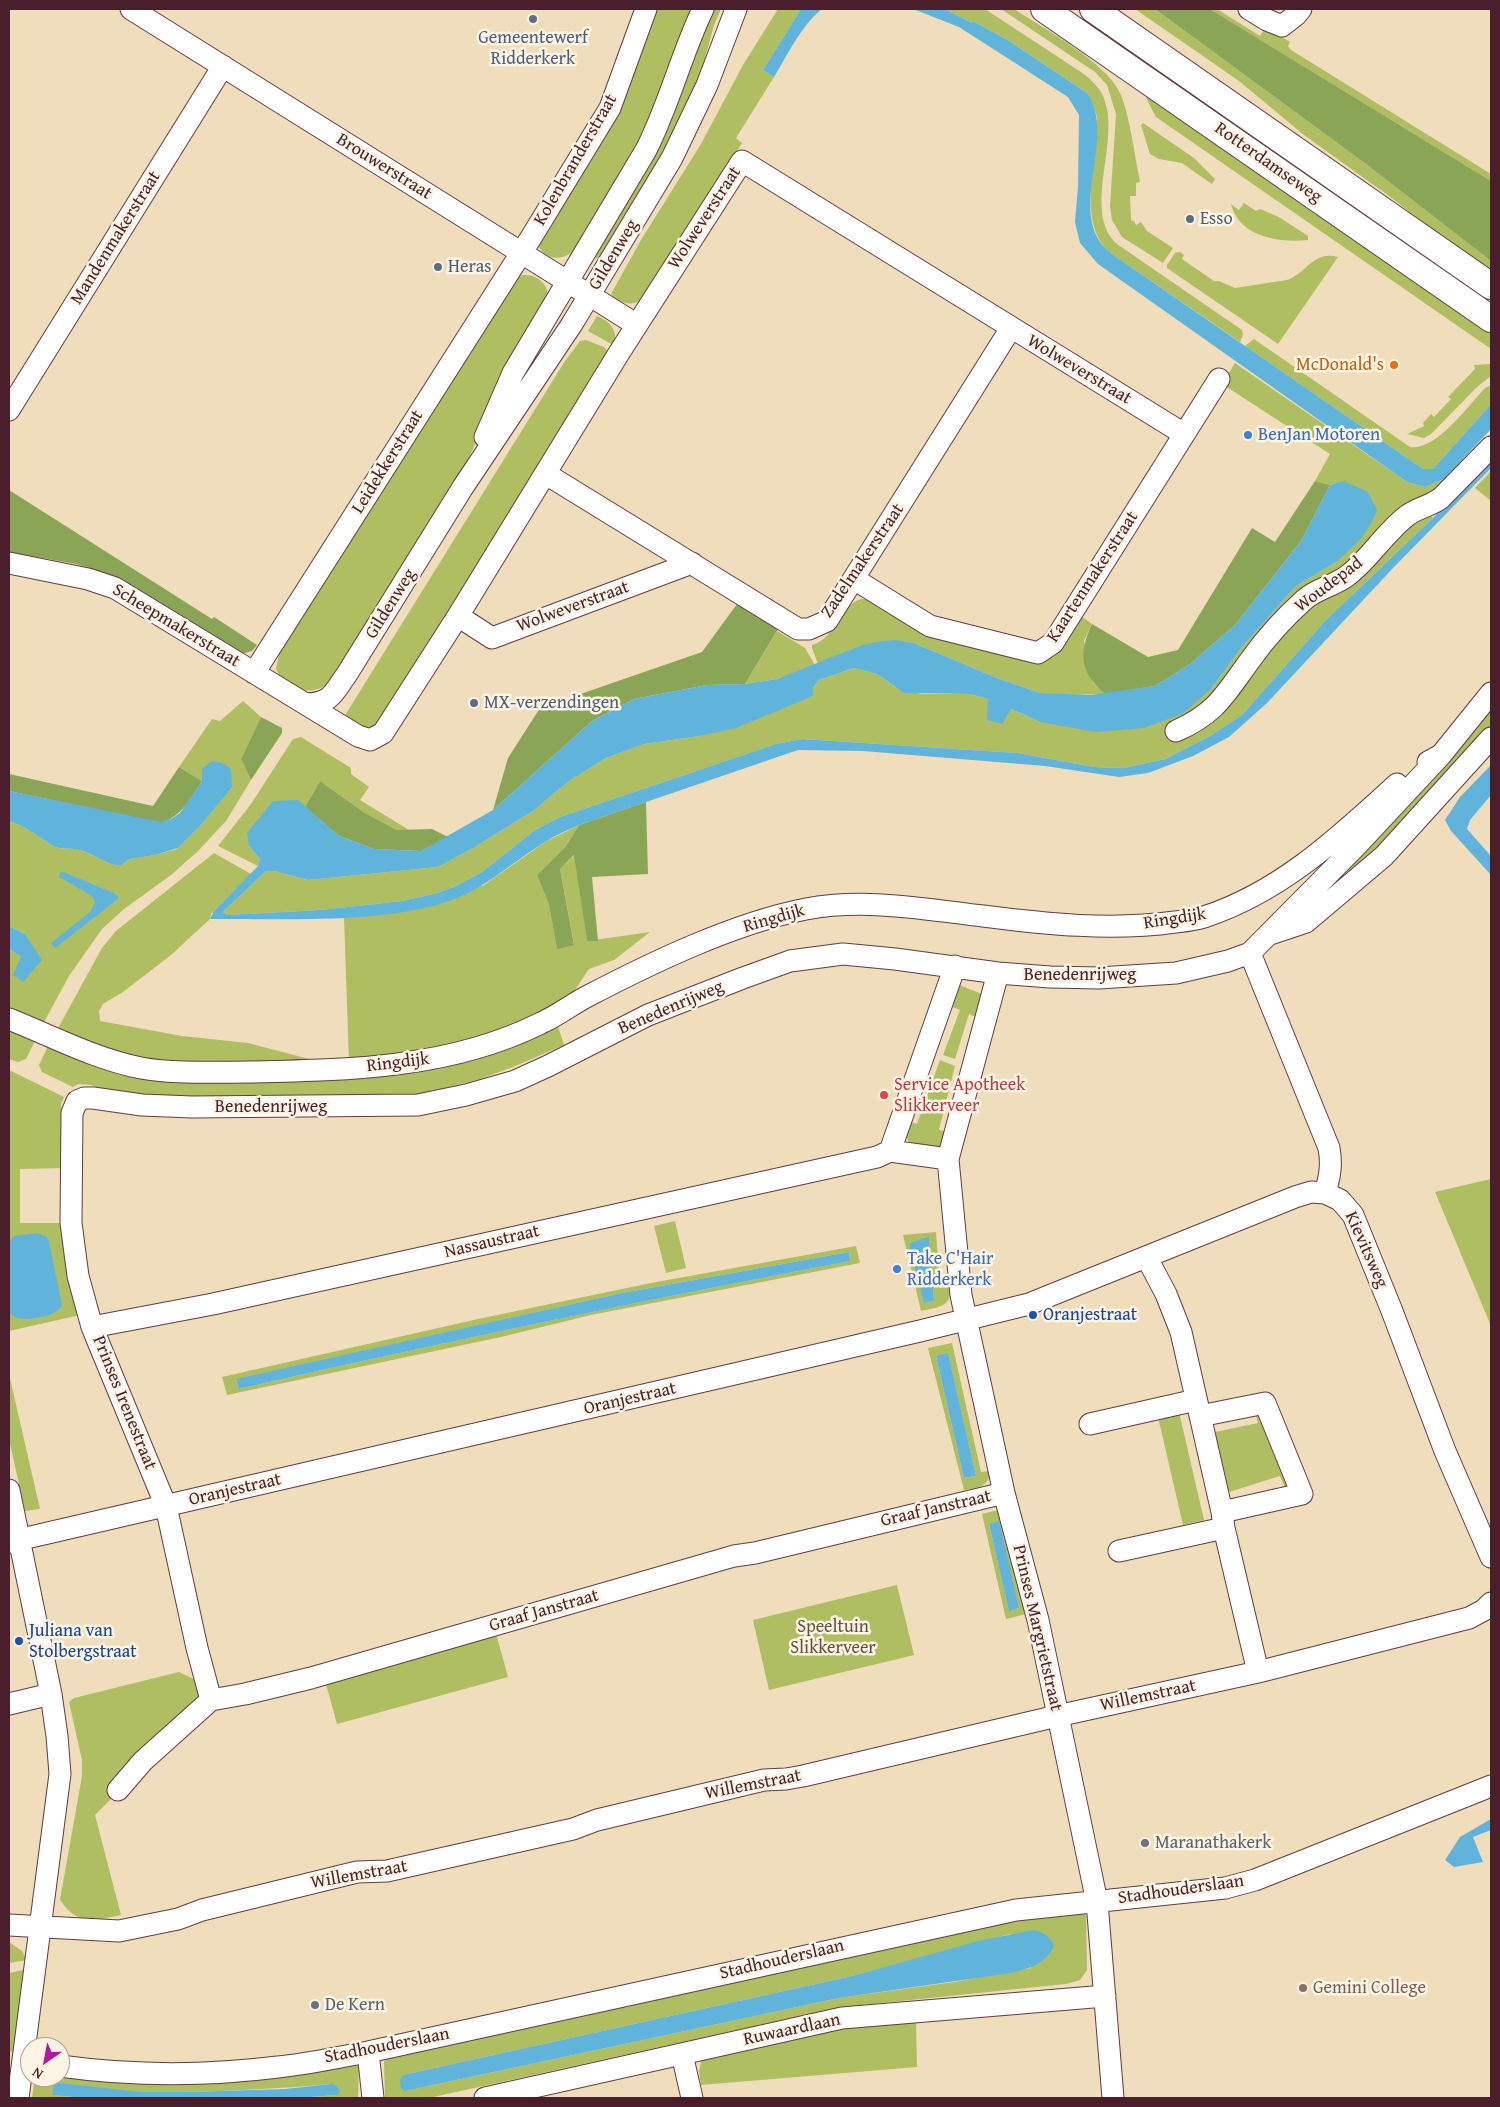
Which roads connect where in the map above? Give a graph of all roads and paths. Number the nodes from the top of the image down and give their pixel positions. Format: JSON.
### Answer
{"nodes":[{"id":1,"x":131,"y":9,"type":"edge"},
{"id":2,"x":646,"y":9,"type":"edge"},
{"id":3,"x":703,"y":9,"type":"edge"},
{"id":4,"x":736,"y":9,"type":"edge"},
{"id":5,"x":1044,"y":9,"type":"edge"},
{"id":6,"x":1093,"y":9,"type":"edge"},
{"id":7,"x":1249,"y":9,"type":"edge"},
{"id":8,"x":1301,"y":9,"type":"edge"},
{"id":9,"x":223,"y":66,"type":"junction"},
{"id":10,"x":521,"y":252,"type":"junction"},
{"id":11,"x":568,"y":281,"type":"junction"},
{"id":12,"x":1491,"y":286,"type":"edge"},
{"id":13,"x":590,"y":295,"type":"junction"},
{"id":14,"x":1491,"y":319,"type":"edge"},
{"id":15,"x":637,"y":325,"type":"junction"},
{"id":16,"x":1011,"y":328,"type":"junction"},
{"id":17,"x":1219,"y":379,"type":"dead end"},
{"id":18,"x":9,"y":410,"type":"edge"},
{"id":19,"x":1184,"y":434,"type":"junction"},
{"id":20,"x":1491,"y":447,"type":"edge"},
{"id":21,"x":546,"y":474,"type":"junction"},
{"id":22,"x":463,"y":487,"type":"junction"},
{"id":23,"x":9,"y":563,"type":"edge"},
{"id":24,"x":692,"y":563,"type":"junction"},
{"id":25,"x":854,"y":579,"type":"junction"},
{"id":26,"x":458,"y":616,"type":"junction"},
{"id":27,"x":254,"y":673,"type":"junction"},
{"id":28,"x":1491,"y":692,"type":"edge"},
{"id":29,"x":306,"y":704,"type":"junction"},
{"id":30,"x":1176,"y":731,"type":"dead end"},
{"id":31,"x":1491,"y":738,"type":"edge"},
{"id":32,"x":1441,"y":755,"type":"junction"},
{"id":33,"x":1265,"y":936,"type":"junction"},
{"id":34,"x":1250,"y":953,"type":"junction"},
{"id":35,"x":954,"y":966,"type":"junction"},
{"id":36,"x":998,"y":973,"type":"junction"},
{"id":37,"x":9,"y":1019,"type":"edge"},
{"id":38,"x":77,"y":1101,"type":"joint"},
{"id":39,"x":890,"y":1151,"type":"junction"},
{"id":40,"x":948,"y":1159,"type":"junction"},
{"id":41,"x":1325,"y":1193,"type":"junction"},
{"id":42,"x":1147,"y":1258,"type":"junction"},
{"id":43,"x":966,"y":1321,"type":"junction"},
{"id":44,"x":92,"y":1327,"type":"junction"},
{"id":45,"x":1198,"y":1408,"type":"junction"},
{"id":46,"x":1090,"y":1424,"type":"dead end"},
{"id":47,"x":9,"y":1490,"type":"edge"},
{"id":48,"x":1004,"y":1493,"type":"junction"},
{"id":49,"x":166,"y":1506,"type":"junction"},
{"id":50,"x":1223,"y":1520,"type":"junction"},
{"id":51,"x":15,"y":1541,"type":"edge"},
{"id":52,"x":1119,"y":1551,"type":"dead end"},
{"id":53,"x":1491,"y":1557,"type":"edge"},
{"id":54,"x":1491,"y":1603,"type":"edge"},
{"id":55,"x":1258,"y":1672,"type":"junction"},
{"id":56,"x":51,"y":1694,"type":"junction"},
{"id":57,"x":211,"y":1700,"type":"junction"},
{"id":58,"x":9,"y":1704,"type":"edge"},
{"id":59,"x":1057,"y":1716,"type":"junction"},
{"id":60,"x":1491,"y":1786,"type":"edge"},
{"id":61,"x":118,"y":1790,"type":"dead end"},
{"id":62,"x":1097,"y":1902,"type":"junction"},
{"id":63,"x":9,"y":1925,"type":"edge"},
{"id":64,"x":41,"y":1927,"type":"junction"},
{"id":65,"x":1105,"y":1996,"type":"junction"},
{"id":66,"x":30,"y":2037,"type":"edge"},
{"id":67,"x":368,"y":2052,"type":"junction"},
{"id":68,"x":682,"y":2054,"type":"junction"},
{"id":69,"x":70,"y":2067,"type":"edge"},
{"id":70,"x":373,"y":2098,"type":"edge"},
{"id":71,"x":485,"y":2098,"type":"edge"},
{"id":72,"x":692,"y":2098,"type":"edge"},
{"id":73,"x":1113,"y":2098,"type":"edge"}],
"edges":[{"from":1,"to":9,"type":"street","name":"Brouwerstraat"},
{"from":2,"to":10,"type":"street","name":"Kolenbranderstraat"},
{"from":3,"to":11,"type":"street","name":"Gildenweg"},
{"from":4,"to":13,"type":"street","name":"Gildenweg"},
{"from":5,"to":14,"type":"main road","name":"Rotterdamseweg"},
{"from":6,"to":12,"type":"main road","name":"Rotterdamseweg"},
{"from":7,"to":8,"type":"street"},
{"from":9,"to":10,"type":"street","name":"Brouwerstraat"},
{"from":9,"to":18,"type":"street","name":"Mandenmakerstraat"},
{"from":10,"to":11,"type":"street","name":"Brouwerstraat"},
{"from":10,"to":27,"type":"street","name":"Leidekkerstraat"},
{"from":11,"to":13,"type":"street","name":"Brouwerstraat"},
{"from":11,"to":22,"type":"street","name":"Gildenweg"},
{"from":13,"to":15,"type":"street","name":"Brouwerstraat"},
{"from":13,"to":22,"type":"street","name":"Gildenweg"},
{"from":15,"to":16,"type":"street","name":"Wolweverstraat"},
{"from":15,"to":21,"type":"street","name":"Wolweverstraat"},
{"from":16,"to":19,"type":"street","name":"Wolweverstraat"},
{"from":16,"to":25,"type":"street","name":"Zadelmakerstraat"},
{"from":17,"to":19,"type":"street","name":"Kaartenmakerstraat"},
{"from":19,"to":25,"type":"street","name":"Kaartenmakerstraat"},
{"from":20,"to":30,"type":"street","name":"Woudepad"},
{"from":21,"to":24,"type":"street","name":"Zadelmakerstraat"},
{"from":21,"to":26,"type":"street","name":"Wolweverstraat"},
{"from":22,"to":29,"type":"street","name":"Gildenweg"},
{"from":23,"to":27,"type":"street","name":"Scheepmakerstraat"},
{"from":24,"to":25,"type":"street","name":"Zadelmakerstraat"},
{"from":24,"to":26,"type":"street","name":"Wolweverstraat"},
{"from":26,"to":29,"type":"street","name":"Wolweverstraat"},
{"from":27,"to":29,"type":"street","name":"Scheepmakerstraat"},
{"from":28,"to":32,"type":"street","name":"Ringdijk"},
{"from":31,"to":33,"type":"street","name":"Benedenrijweg"},
{"from":32,"to":33,"type":"street","name":"Benedenrijweg"},
{"from":32,"to":37,"type":"street","name":"Ringdijk"},
{"from":33,"to":34,"type":"street","name":"Benedenrijweg"},
{"from":34,"to":36,"type":"street","name":"Benedenrijweg"},
{"from":34,"to":41,"type":"street"},
{"from":35,"to":36,"type":"street","name":"Benedenrijweg"},
{"from":35,"to":38,"type":"street","name":"Benedenrijweg"},
{"from":35,"to":39,"type":"street"},
{"from":36,"to":40,"type":"street","name":"Prinses Margrietstraat"},
{"from":38,"to":44,"type":"street","name":"Prinses Irenestraat"},
{"from":39,"to":40,"type":"street"},
{"from":39,"to":44,"type":"street","name":"Nassaustraat"},
{"from":40,"to":43,"type":"street","name":"Prinses Margrietstraat"},
{"from":41,"to":42,"type":"street","name":"Oranjestraat"},
{"from":41,"to":53,"type":"street","name":"Kievitsweg"},
{"from":42,"to":43,"type":"street","name":"Oranjestraat"},
{"from":42,"to":45,"type":"street"},
{"from":43,"to":48,"type":"street","name":"Prinses Margrietstraat"},
{"from":43,"to":49,"type":"street","name":"Oranjestraat"},
{"from":44,"to":49,"type":"street","name":"Prinses Irenestraat"},
{"from":45,"to":46,"type":"street"},
{"from":45,"to":50,"type":"street"},
{"from":45,"to":50,"type":"street"},
{"from":47,"to":51,"type":"street"},
{"from":48,"to":57,"type":"street","name":"Graaf Janstraat"},
{"from":48,"to":59,"type":"street","name":"Prinses Margrietstraat"},
{"from":49,"to":51,"type":"street","name":"Oranjestraat"},
{"from":49,"to":57,"type":"street","name":"Prinses Irenestraat"},
{"from":50,"to":52,"type":"street"},
{"from":50,"to":55,"type":"street"},
{"from":51,"to":56,"type":"street"},
{"from":54,"to":55,"type":"street","name":"Willemstraat"},
{"from":55,"to":59,"type":"street","name":"Willemstraat"},
{"from":56,"to":58,"type":"street"},
{"from":56,"to":64,"type":"street"},
{"from":57,"to":61,"type":"street"},
{"from":59,"to":62,"type":"street","name":"Prinses Margrietstraat"},
{"from":59,"to":64,"type":"street","name":"Willemstraat"},
{"from":60,"to":62,"type":"street","name":"Stadhouderslaan"},
{"from":62,"to":65,"type":"street","name":"Prinses Margrietstraat"},
{"from":62,"to":67,"type":"street","name":"Stadhouderslaan"},
{"from":63,"to":64,"type":"street","name":"Willemstraat"},
{"from":64,"to":66,"type":"street"},
{"from":65,"to":68,"type":"street","name":"Ruwaardlaan"},
{"from":65,"to":73,"type":"street","name":"Prinses Margrietstraat"},
{"from":67,"to":69,"type":"street","name":"Stadhouderslaan"},
{"from":67,"to":70,"type":"street"},
{"from":68,"to":71,"type":"street","name":"Ruwaardlaan"},
{"from":68,"to":72,"type":"street"}]}
